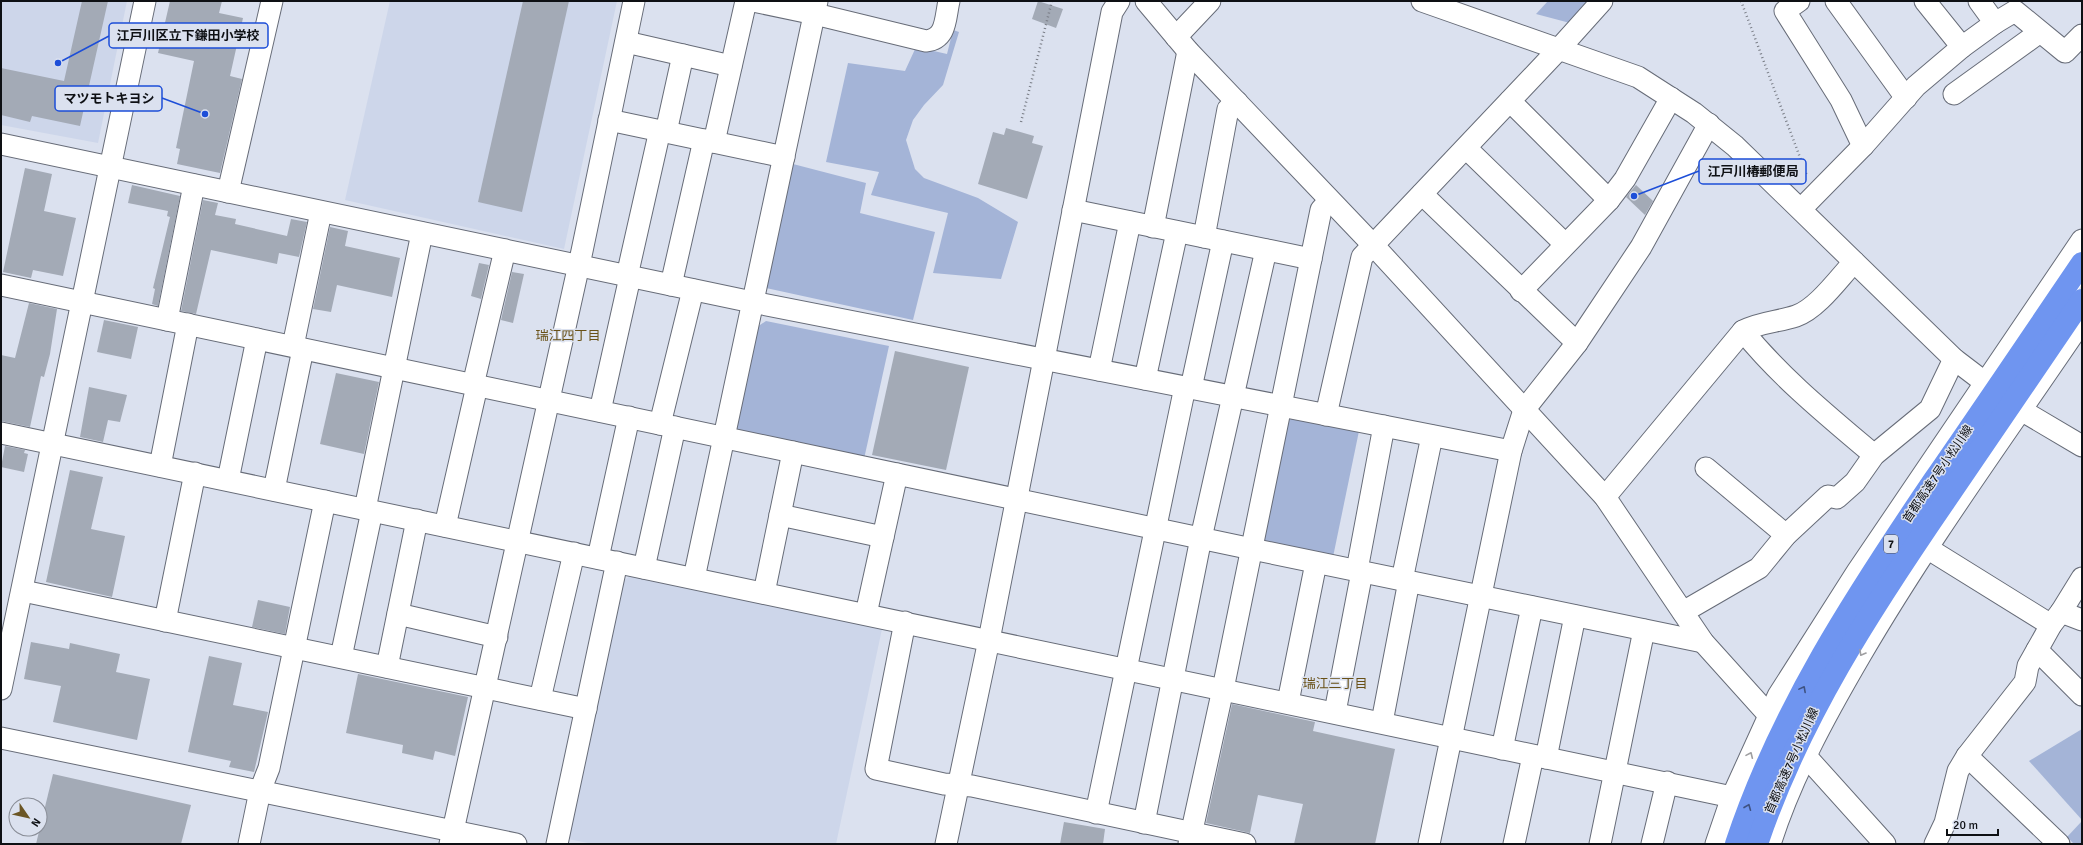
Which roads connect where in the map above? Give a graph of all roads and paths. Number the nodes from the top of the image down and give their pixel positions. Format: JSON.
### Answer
{"nodes":[{"id":1,"x":144,"y":1,"type":"edge"},
{"id":2,"x":272,"y":1,"type":"edge"},
{"id":3,"x":634,"y":1,"type":"edge"},
{"id":4,"x":746,"y":1,"type":"edge"},
{"id":5,"x":753,"y":1,"type":"edge"},
{"id":6,"x":949,"y":1,"type":"edge"},
{"id":7,"x":1052,"y":1,"type":"edge"},
{"id":8,"x":1119,"y":1,"type":"edge"},
{"id":9,"x":1146,"y":1,"type":"edge"},
{"id":10,"x":1210,"y":1,"type":"edge"},
{"id":11,"x":1422,"y":1,"type":"edge"},
{"id":12,"x":1602,"y":1,"type":"edge"},
{"id":13,"x":1741,"y":1,"type":"edge"},
{"id":14,"x":1799,"y":1,"type":"edge"},
{"id":15,"x":1836,"y":1,"type":"edge"},
{"id":16,"x":1925,"y":1,"type":"edge"},
{"id":17,"x":1979,"y":1,"type":"edge"},
{"id":18,"x":816,"y":7,"type":"edge"},
{"id":19,"x":1995,"y":23,"type":"junction"},
{"id":20,"x":2040,"y":32,"type":"junction"},
{"id":21,"x":2082,"y":35,"type":"edge"},
{"id":22,"x":626,"y":42,"type":"junction"},
{"id":23,"x":1182,"y":44,"type":"junction"},
{"id":24,"x":1962,"y":47,"type":"junction"},
{"id":25,"x":1558,"y":50,"type":"junction"},
{"id":26,"x":683,"y":54,"type":"junction"},
{"id":27,"x":731,"y":66,"type":"junction"},
{"id":28,"x":1954,"y":94,"type":"dead end"},
{"id":29,"x":1671,"y":98,"type":"junction"},
{"id":30,"x":1906,"y":98,"type":"junction"},
{"id":31,"x":1510,"y":101,"type":"junction"},
{"id":32,"x":1237,"y":102,"type":"junction"},
{"id":33,"x":609,"y":120,"type":"junction"},
{"id":34,"x":1021,"y":122,"type":"dead end"},
{"id":35,"x":1709,"y":124,"type":"junction"},
{"id":36,"x":663,"y":131,"type":"junction"},
{"id":37,"x":709,"y":141,"type":"junction"},
{"id":38,"x":1,"y":144,"type":"edge"},
{"id":39,"x":1863,"y":146,"type":"junction"},
{"id":40,"x":1466,"y":148,"type":"junction"},
{"id":41,"x":784,"y":157,"type":"junction"},
{"id":42,"x":109,"y":167,"type":"junction"},
{"id":43,"x":194,"y":185,"type":"junction"},
{"id":44,"x":228,"y":192,"type":"junction"},
{"id":45,"x":1422,"y":194,"type":"junction"},
{"id":46,"x":1609,"y":200,"type":"junction"},
{"id":47,"x":1329,"y":201,"type":"junction"},
{"id":48,"x":1808,"y":203,"type":"junction"},
{"id":49,"x":1073,"y":210,"type":"junction"},
{"id":50,"x":321,"y":212,"type":"junction"},
{"id":51,"x":1130,"y":222,"type":"junction"},
{"id":52,"x":1153,"y":227,"type":"junction"},
{"id":53,"x":1177,"y":232,"type":"junction"},
{"id":54,"x":422,"y":233,"type":"junction"},
{"id":55,"x":1214,"y":239,"type":"junction"},
{"id":56,"x":2082,"y":240,"type":"edge"},
{"id":57,"x":1565,"y":244,"type":"junction"},
{"id":58,"x":1374,"y":246,"type":"junction"},
{"id":59,"x":505,"y":250,"type":"junction"},
{"id":60,"x":1266,"y":250,"type":"junction"},
{"id":61,"x":1311,"y":259,"type":"junction"},
{"id":62,"x":1854,"y":262,"type":"junction"},
{"id":63,"x":2082,"y":263,"type":"edge"},
{"id":64,"x":578,"y":266,"type":"junction"},
{"id":65,"x":628,"y":276,"type":"junction"},
{"id":66,"x":1,"y":285,"type":"edge"},
{"id":67,"x":671,"y":285,"type":"junction"},
{"id":68,"x":692,"y":290,"type":"junction"},
{"id":69,"x":1521,"y":291,"type":"junction"},
{"id":70,"x":2082,"y":300,"type":"edge"},
{"id":71,"x":81,"y":302,"type":"junction"},
{"id":72,"x":752,"y":302,"type":"junction"},
{"id":73,"x":167,"y":320,"type":"junction"},
{"id":74,"x":2082,"y":321,"type":"edge"},
{"id":75,"x":188,"y":324,"type":"junction"},
{"id":76,"x":1743,"y":331,"type":"junction"},
{"id":77,"x":257,"y":339,"type":"junction"},
{"id":78,"x":1577,"y":343,"type":"junction"},
{"id":79,"x":298,"y":347,"type":"junction"},
{"id":80,"x":1954,"y":358,"type":"junction"},
{"id":81,"x":1043,"y":359,"type":"junction"},
{"id":82,"x":394,"y":368,"type":"junction"},
{"id":83,"x":1099,"y":370,"type":"junction"},
{"id":84,"x":1146,"y":379,"type":"junction"},
{"id":85,"x":1984,"y":383,"type":"junction"},
{"id":86,"x":475,"y":385,"type":"junction"},
{"id":87,"x":1188,"y":387,"type":"junction"},
{"id":88,"x":1234,"y":396,"type":"junction"},
{"id":89,"x":548,"y":400,"type":"junction"},
{"id":90,"x":1281,"y":406,"type":"junction"},
{"id":91,"x":1524,"y":410,"type":"junction"},
{"id":92,"x":2022,"y":410,"type":"junction"},
{"id":93,"x":600,"y":411,"type":"junction"},
{"id":94,"x":1326,"y":415,"type":"junction"},
{"id":95,"x":629,"y":417,"type":"junction"},
{"id":96,"x":667,"y":425,"type":"junction"},
{"id":97,"x":1384,"y":426,"type":"junction"},
{"id":98,"x":1,"y":433,"type":"edge"},
{"id":99,"x":1432,"y":436,"type":"junction"},
{"id":100,"x":724,"y":437,"type":"junction"},
{"id":101,"x":52,"y":443,"type":"junction"},
{"id":102,"x":2082,"y":446,"type":"edge"},
{"id":103,"x":1512,"y":451,"type":"junction"},
{"id":104,"x":793,"y":452,"type":"junction"},
{"id":105,"x":1874,"y":455,"type":"junction"},
{"id":106,"x":160,"y":466,"type":"junction"},
{"id":107,"x":1706,"y":468,"type":"dead end"},
{"id":108,"x":195,"y":473,"type":"junction"},
{"id":109,"x":897,"y":474,"type":"junction"},
{"id":110,"x":228,"y":480,"type":"junction"},
{"id":111,"x":274,"y":490,"type":"junction"},
{"id":112,"x":1605,"y":497,"type":"junction"},
{"id":113,"x":1016,"y":499,"type":"junction"},
{"id":114,"x":324,"y":501,"type":"junction"},
{"id":115,"x":369,"y":510,"type":"junction"},
{"id":116,"x":780,"y":515,"type":"junction"},
{"id":117,"x":417,"y":520,"type":"junction"},
{"id":118,"x":445,"y":526,"type":"junction"},
{"id":119,"x":1156,"y":529,"type":"junction"},
{"id":120,"x":1786,"y":535,"type":"junction"},
{"id":121,"x":883,"y":537,"type":"junction"},
{"id":122,"x":1201,"y":538,"type":"junction"},
{"id":123,"x":518,"y":541,"type":"junction"},
{"id":124,"x":1927,"y":548,"type":"junction"},
{"id":125,"x":1252,"y":549,"type":"junction"},
{"id":126,"x":574,"y":553,"type":"junction"},
{"id":127,"x":607,"y":560,"type":"junction"},
{"id":128,"x":1316,"y":563,"type":"junction"},
{"id":129,"x":644,"y":568,"type":"junction"},
{"id":130,"x":1359,"y":571,"type":"junction"},
{"id":131,"x":694,"y":578,"type":"junction"},
{"id":132,"x":2082,"y":578,"type":"edge"},
{"id":133,"x":1405,"y":580,"type":"junction"},
{"id":134,"x":23,"y":591,"type":"junction"},
{"id":135,"x":764,"y":592,"type":"junction"},
{"id":136,"x":1482,"y":596,"type":"junction"},
{"id":137,"x":1532,"y":607,"type":"junction"},
{"id":138,"x":1683,"y":612,"type":"junction"},
{"id":139,"x":398,"y":614,"type":"junction"},
{"id":140,"x":866,"y":614,"type":"junction"},
{"id":141,"x":1575,"y":616,"type":"junction"},
{"id":142,"x":2056,"y":618,"type":"junction"},
{"id":143,"x":165,"y":620,"type":"junction"},
{"id":144,"x":2082,"y":620,"type":"edge"},
{"id":145,"x":905,"y":622,"type":"junction"},
{"id":146,"x":1644,"y":630,"type":"junction"},
{"id":147,"x":497,"y":637,"type":"junction"},
{"id":148,"x":989,"y":640,"type":"junction"},
{"id":149,"x":1703,"y":642,"type":"junction"},
{"id":150,"x":294,"y":648,"type":"junction"},
{"id":151,"x":2037,"y":650,"type":"junction"},
{"id":152,"x":341,"y":657,"type":"junction"},
{"id":153,"x":387,"y":667,"type":"junction"},
{"id":154,"x":1127,"y":668,"type":"junction"},
{"id":155,"x":1173,"y":678,"type":"junction"},
{"id":156,"x":486,"y":688,"type":"junction"},
{"id":157,"x":1,"y":689,"type":"edge"},
{"id":158,"x":1223,"y":689,"type":"junction"},
{"id":159,"x":2082,"y":695,"type":"edge"},
{"id":160,"x":540,"y":699,"type":"junction"},
{"id":161,"x":1288,"y":702,"type":"junction"},
{"id":162,"x":586,"y":708,"type":"junction"},
{"id":163,"x":1336,"y":712,"type":"junction"},
{"id":164,"x":1769,"y":716,"type":"junction"},
{"id":165,"x":1382,"y":722,"type":"junction"},
{"id":166,"x":1,"y":738,"type":"edge"},
{"id":167,"x":1451,"y":738,"type":"junction"},
{"id":168,"x":1502,"y":749,"type":"junction"},
{"id":169,"x":1806,"y":755,"type":"junction"},
{"id":170,"x":1967,"y":756,"type":"junction"},
{"id":171,"x":1540,"y":757,"type":"junction"},
{"id":172,"x":1615,"y":772,"type":"junction"},
{"id":173,"x":1667,"y":782,"type":"junction"},
{"id":174,"x":959,"y":785,"type":"junction"},
{"id":175,"x":260,"y":791,"type":"junction"},
{"id":176,"x":1732,"y":797,"type":"junction"},
{"id":177,"x":1096,"y":813,"type":"junction"},
{"id":178,"x":1144,"y":822,"type":"junction"},
{"id":179,"x":452,"y":838,"type":"edge"},
{"id":180,"x":1190,"y":839,"type":"edge"},
{"id":181,"x":249,"y":844,"type":"edge"},
{"id":182,"x":516,"y":844,"type":"edge"},
{"id":183,"x":557,"y":844,"type":"edge"},
{"id":184,"x":946,"y":844,"type":"edge"},
{"id":185,"x":1245,"y":844,"type":"edge"},
{"id":186,"x":1429,"y":844,"type":"edge"},
{"id":187,"x":1514,"y":844,"type":"edge"},
{"id":188,"x":1600,"y":844,"type":"edge"},
{"id":189,"x":1652,"y":844,"type":"edge"},
{"id":190,"x":1716,"y":844,"type":"edge"},
{"id":191,"x":1736,"y":844,"type":"edge"},
{"id":192,"x":1757,"y":844,"type":"edge"},
{"id":193,"x":1770,"y":844,"type":"edge"},
{"id":194,"x":1885,"y":844,"type":"edge"},
{"id":195,"x":1935,"y":844,"type":"edge"},
{"id":196,"x":2059,"y":844,"type":"edge"}],
"edges":[{"from":1,"to":42,"type":"street"},
{"from":2,"to":44,"type":"street"},
{"from":3,"to":22,"type":"street"},
{"from":4,"to":27,"type":"street"},
{"from":5,"to":18,"type":"street"},
{"from":6,"to":18,"type":"street"},
{"from":7,"to":34,"type":"path"},
{"from":8,"to":49,"type":"street"},
{"from":9,"to":23,"type":"street"},
{"from":10,"to":23,"type":"street"},
{"from":11,"to":25,"type":"street"},
{"from":12,"to":25,"type":"street"},
{"from":13,"to":48,"type":"path"},
{"from":14,"to":39,"type":"street"},
{"from":15,"to":30,"type":"street"},
{"from":16,"to":24,"type":"street"},
{"from":17,"to":19,"type":"street"},
{"from":18,"to":41,"type":"street"},
{"from":19,"to":20,"type":"street"},
{"from":19,"to":24,"type":"street"},
{"from":20,"to":21,"type":"street"},
{"from":20,"to":28,"type":"street"},
{"from":22,"to":26,"type":"street"},
{"from":22,"to":33,"type":"street"},
{"from":23,"to":32,"type":"street"},
{"from":23,"to":52,"type":"street"},
{"from":24,"to":30,"type":"street"},
{"from":25,"to":29,"type":"street"},
{"from":25,"to":31,"type":"street"},
{"from":26,"to":27,"type":"street"},
{"from":26,"to":36,"type":"street"},
{"from":27,"to":37,"type":"street"},
{"from":29,"to":35,"type":"street"},
{"from":29,"to":46,"type":"street"},
{"from":30,"to":39,"type":"street"},
{"from":31,"to":40,"type":"street"},
{"from":31,"to":46,"type":"street"},
{"from":32,"to":47,"type":"street"},
{"from":32,"to":55,"type":"street"},
{"from":33,"to":36,"type":"street"},
{"from":33,"to":64,"type":"street"},
{"from":35,"to":48,"type":"street"},
{"from":35,"to":78,"type":"street"},
{"from":36,"to":37,"type":"street"},
{"from":36,"to":65,"type":"street"},
{"from":37,"to":41,"type":"street"},
{"from":37,"to":67,"type":"street"},
{"from":38,"to":42,"type":"street"},
{"from":39,"to":48,"type":"street"},
{"from":40,"to":45,"type":"street"},
{"from":40,"to":57,"type":"street"},
{"from":41,"to":72,"type":"street"},
{"from":42,"to":43,"type":"street"},
{"from":42,"to":71,"type":"street"},
{"from":43,"to":44,"type":"street"},
{"from":43,"to":73,"type":"street"},
{"from":44,"to":50,"type":"street"},
{"from":45,"to":58,"type":"street"},
{"from":45,"to":69,"type":"street"},
{"from":46,"to":57,"type":"street"},
{"from":47,"to":58,"type":"street"},
{"from":47,"to":61,"type":"street"},
{"from":48,"to":62,"type":"street"},
{"from":49,"to":51,"type":"street"},
{"from":49,"to":81,"type":"street"},
{"from":50,"to":54,"type":"street"},
{"from":50,"to":79,"type":"street"},
{"from":51,"to":52,"type":"street"},
{"from":51,"to":83,"type":"street"},
{"from":52,"to":53,"type":"street"},
{"from":53,"to":55,"type":"street"},
{"from":53,"to":84,"type":"street"},
{"from":54,"to":59,"type":"street"},
{"from":54,"to":82,"type":"street"},
{"from":55,"to":60,"type":"street"},
{"from":55,"to":87,"type":"street"},
{"from":56,"to":85,"type":"street"},
{"from":57,"to":69,"type":"street"},
{"from":58,"to":91,"type":"street"},
{"from":58,"to":94,"type":"street"},
{"from":59,"to":64,"type":"street"},
{"from":59,"to":86,"type":"street"},
{"from":60,"to":61,"type":"street"},
{"from":60,"to":88,"type":"street"},
{"from":61,"to":90,"type":"street"},
{"from":62,"to":76,"type":"street"},
{"from":62,"to":80,"type":"street"},
{"from":191,"to":63,"type":"highway","name":"首都高速7号小松川線","number":"7","one_way":true,"bridge":true},
{"from":64,"to":65,"type":"street"},
{"from":64,"to":89,"type":"street"},
{"from":65,"to":67,"type":"street"},
{"from":65,"to":93,"type":"street"},
{"from":66,"to":71,"type":"street"},
{"from":67,"to":68,"type":"street"},
{"from":68,"to":72,"type":"street"},
{"from":68,"to":96,"type":"street"},
{"from":69,"to":78,"type":"street"},
{"from":70,"to":192,"type":"highway","name":"首都高速7号小松川線","number":"7","bridge":true},
{"from":71,"to":73,"type":"street"},
{"from":71,"to":101,"type":"street"},
{"from":72,"to":81,"type":"street"},
{"from":72,"to":100,"type":"street"},
{"from":73,"to":75,"type":"street"},
{"from":74,"to":92,"type":"street"},
{"from":75,"to":77,"type":"street"},
{"from":75,"to":106,"type":"street"},
{"from":76,"to":105,"type":"street"},
{"from":76,"to":112,"type":"street"},
{"from":77,"to":79,"type":"street"},
{"from":77,"to":110,"type":"street"},
{"from":78,"to":91,"type":"street"},
{"from":79,"to":82,"type":"street"},
{"from":79,"to":111,"type":"street"},
{"from":80,"to":85,"type":"street"},
{"from":80,"to":105,"type":"street"},
{"from":81,"to":83,"type":"street"},
{"from":81,"to":113,"type":"street"},
{"from":82,"to":86,"type":"street"},
{"from":82,"to":115,"type":"street"},
{"from":83,"to":84,"type":"street"},
{"from":84,"to":87,"type":"street"},
{"from":85,"to":92,"type":"street"},
{"from":85,"to":164,"type":"street"},
{"from":86,"to":89,"type":"street"},
{"from":86,"to":118,"type":"street"},
{"from":87,"to":88,"type":"street"},
{"from":87,"to":119,"type":"street"},
{"from":88,"to":90,"type":"street"},
{"from":88,"to":122,"type":"street"},
{"from":89,"to":93,"type":"street"},
{"from":89,"to":123,"type":"street"},
{"from":90,"to":94,"type":"street"},
{"from":90,"to":125,"type":"street"},
{"from":91,"to":103,"type":"street"},
{"from":91,"to":112,"type":"street"},
{"from":92,"to":102,"type":"street"},
{"from":92,"to":124,"type":"street"},
{"from":93,"to":95,"type":"street"},
{"from":94,"to":97,"type":"street"},
{"from":95,"to":96,"type":"street"},
{"from":95,"to":127,"type":"street"},
{"from":96,"to":100,"type":"street"},
{"from":96,"to":129,"type":"street"},
{"from":97,"to":99,"type":"street"},
{"from":97,"to":130,"type":"street"},
{"from":98,"to":101,"type":"street"},
{"from":99,"to":103,"type":"street"},
{"from":99,"to":133,"type":"street"},
{"from":100,"to":104,"type":"street"},
{"from":100,"to":131,"type":"street"},
{"from":101,"to":106,"type":"street"},
{"from":101,"to":134,"type":"street"},
{"from":103,"to":136,"type":"street"},
{"from":104,"to":109,"type":"street"},
{"from":104,"to":116,"type":"street"},
{"from":105,"to":120,"type":"street"},
{"from":106,"to":108,"type":"street"},
{"from":107,"to":120,"type":"street"},
{"from":108,"to":110,"type":"street"},
{"from":108,"to":143,"type":"street"},
{"from":109,"to":113,"type":"street"},
{"from":109,"to":121,"type":"street"},
{"from":110,"to":111,"type":"street"},
{"from":111,"to":114,"type":"street"},
{"from":112,"to":138,"type":"street"},
{"from":113,"to":119,"type":"street"},
{"from":113,"to":148,"type":"street"},
{"from":114,"to":115,"type":"street"},
{"from":114,"to":150,"type":"street"},
{"from":115,"to":117,"type":"street"},
{"from":115,"to":152,"type":"street"},
{"from":116,"to":121,"type":"street"},
{"from":116,"to":135,"type":"street"},
{"from":117,"to":118,"type":"street"},
{"from":117,"to":139,"type":"street"},
{"from":118,"to":123,"type":"street"},
{"from":119,"to":122,"type":"street"},
{"from":119,"to":154,"type":"street"},
{"from":120,"to":138,"type":"street"},
{"from":121,"to":140,"type":"street"},
{"from":122,"to":125,"type":"street"},
{"from":122,"to":155,"type":"street"},
{"from":123,"to":126,"type":"street"},
{"from":123,"to":147,"type":"street"},
{"from":124,"to":142,"type":"street"},
{"from":124,"to":169,"type":"street","one_way":true},
{"from":125,"to":128,"type":"street"},
{"from":125,"to":158,"type":"street"},
{"from":126,"to":127,"type":"street"},
{"from":126,"to":160,"type":"street"},
{"from":127,"to":129,"type":"street"},
{"from":127,"to":162,"type":"street"},
{"from":128,"to":130,"type":"street"},
{"from":128,"to":161,"type":"street"},
{"from":129,"to":131,"type":"street"},
{"from":130,"to":133,"type":"street"},
{"from":130,"to":163,"type":"street"},
{"from":131,"to":135,"type":"street"},
{"from":132,"to":142,"type":"street"},
{"from":133,"to":136,"type":"street"},
{"from":133,"to":165,"type":"street"},
{"from":134,"to":143,"type":"street"},
{"from":134,"to":157,"type":"street"},
{"from":135,"to":140,"type":"street"},
{"from":136,"to":137,"type":"street"},
{"from":136,"to":167,"type":"street"},
{"from":137,"to":141,"type":"street"},
{"from":137,"to":168,"type":"street"},
{"from":138,"to":149,"type":"street"},
{"from":139,"to":147,"type":"street"},
{"from":139,"to":153,"type":"street"},
{"from":140,"to":145,"type":"street"},
{"from":141,"to":146,"type":"street"},
{"from":141,"to":171,"type":"street"},
{"from":142,"to":144,"type":"street"},
{"from":142,"to":151,"type":"street"},
{"from":143,"to":150,"type":"street"},
{"from":145,"to":148,"type":"street"},
{"from":145,"to":174,"type":"street"},
{"from":146,"to":149,"type":"street"},
{"from":146,"to":172,"type":"street"},
{"from":147,"to":156,"type":"street"},
{"from":148,"to":154,"type":"street"},
{"from":148,"to":174,"type":"street"},
{"from":149,"to":164,"type":"street"},
{"from":150,"to":152,"type":"street"},
{"from":150,"to":175,"type":"street"},
{"from":151,"to":159,"type":"street"},
{"from":151,"to":170,"type":"street"},
{"from":152,"to":153,"type":"street"},
{"from":153,"to":156,"type":"street"},
{"from":154,"to":155,"type":"street"},
{"from":154,"to":177,"type":"street"},
{"from":155,"to":158,"type":"street"},
{"from":155,"to":178,"type":"street"},
{"from":156,"to":160,"type":"street"},
{"from":156,"to":179,"type":"street"},
{"from":158,"to":161,"type":"street"},
{"from":158,"to":180,"type":"street"},
{"from":160,"to":162,"type":"street"},
{"from":161,"to":163,"type":"street"},
{"from":162,"to":183,"type":"street"},
{"from":163,"to":165,"type":"street"},
{"from":164,"to":169,"type":"street"},
{"from":176,"to":164,"type":"street","one_way":true},
{"from":165,"to":167,"type":"street"},
{"from":166,"to":175,"type":"street"},
{"from":167,"to":168,"type":"street"},
{"from":167,"to":186,"type":"street"},
{"from":168,"to":171,"type":"street"},
{"from":169,"to":193,"type":"street"},
{"from":169,"to":194,"type":"street"},
{"from":170,"to":195,"type":"street"},
{"from":170,"to":196,"type":"street"},
{"from":171,"to":172,"type":"street"},
{"from":171,"to":187,"type":"street"},
{"from":172,"to":173,"type":"street"},
{"from":172,"to":188,"type":"street"},
{"from":173,"to":176,"type":"street"},
{"from":173,"to":189,"type":"street"},
{"from":174,"to":177,"type":"street"},
{"from":174,"to":184,"type":"street"},
{"from":175,"to":179,"type":"street"},
{"from":175,"to":181,"type":"street"},
{"from":176,"to":190,"type":"street"},
{"from":177,"to":178,"type":"street"},
{"from":178,"to":180,"type":"street"},
{"from":179,"to":182,"type":"street"},
{"from":180,"to":185,"type":"street"}]}
